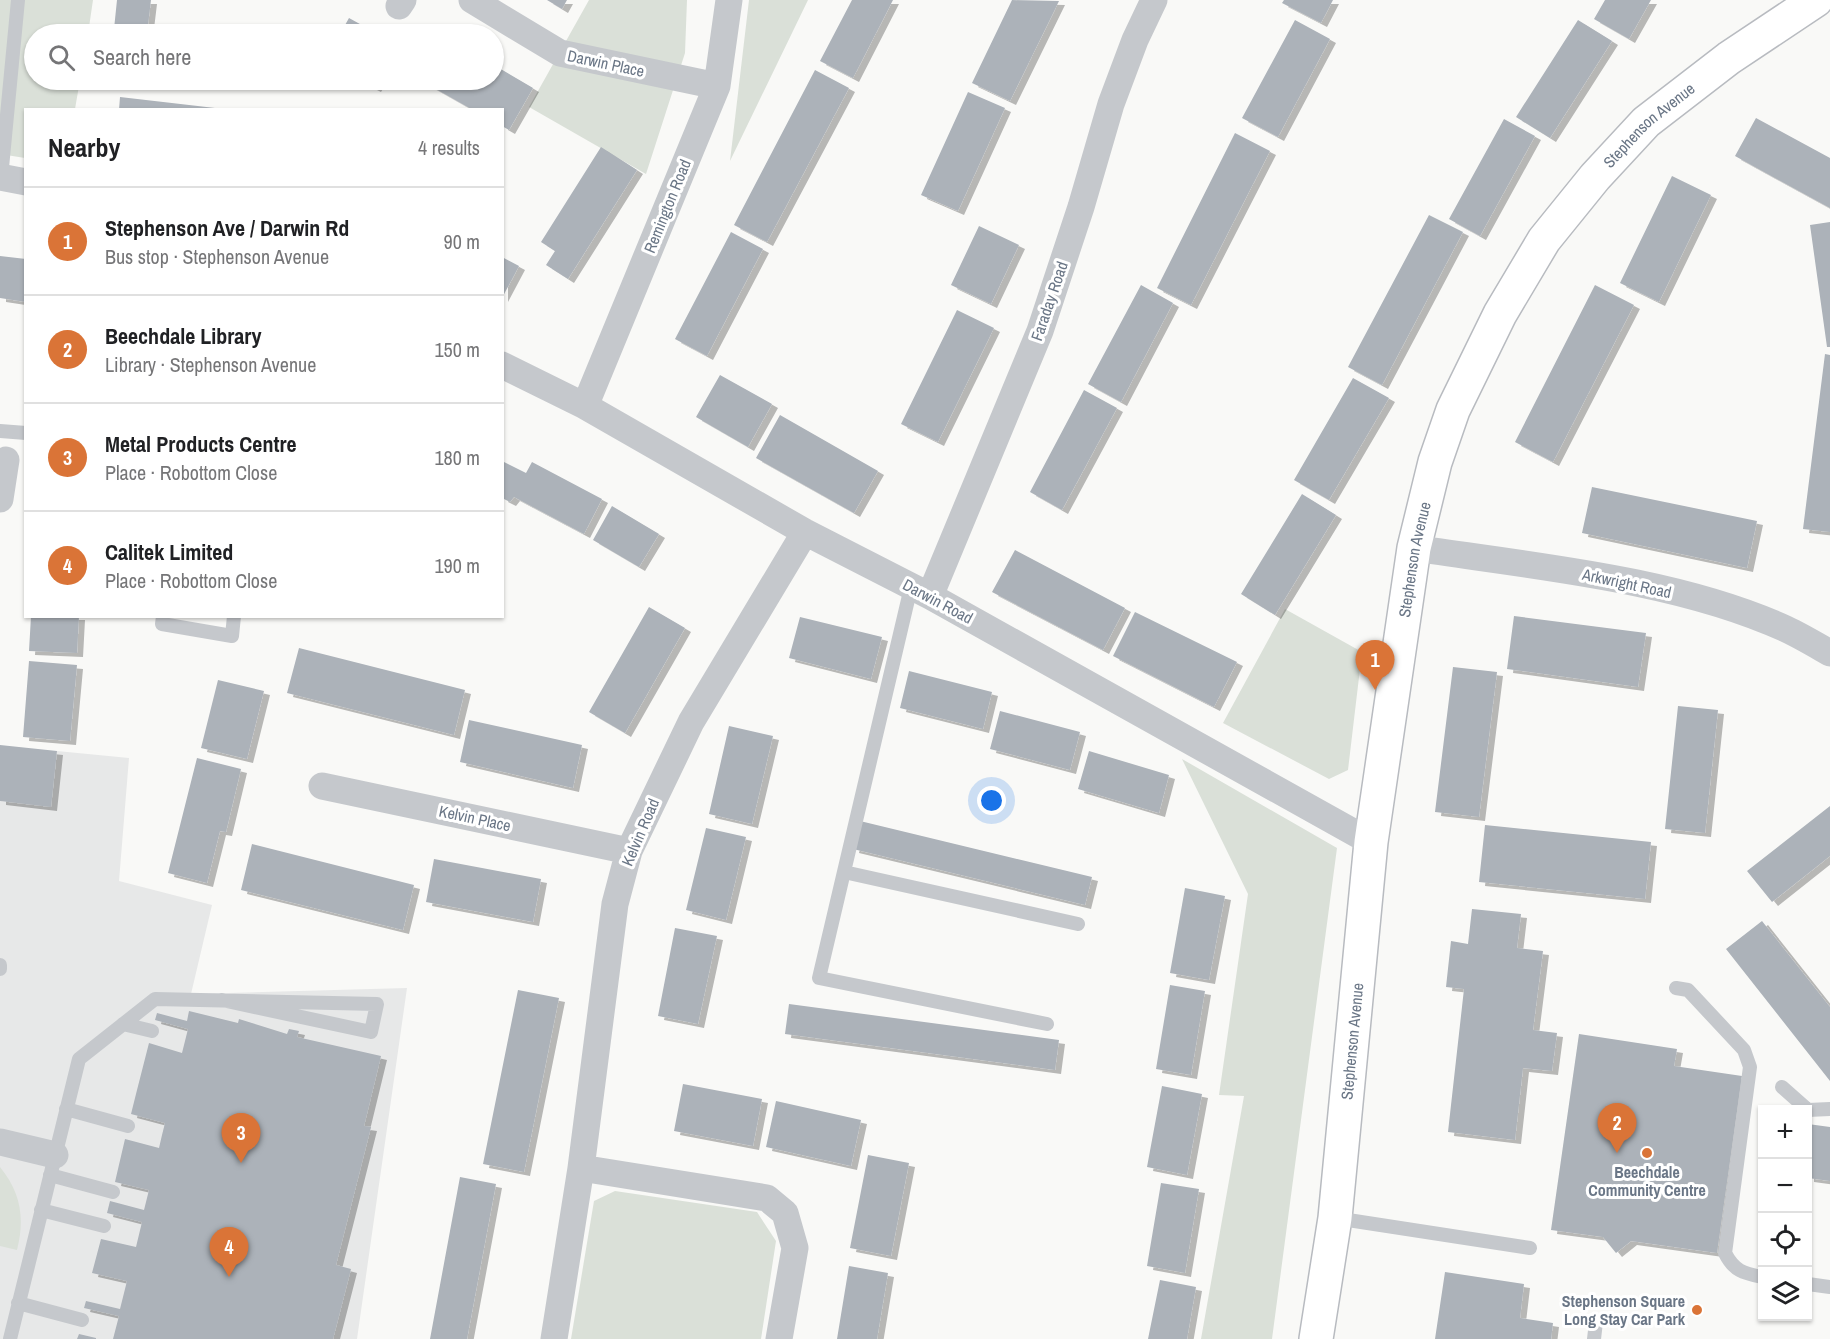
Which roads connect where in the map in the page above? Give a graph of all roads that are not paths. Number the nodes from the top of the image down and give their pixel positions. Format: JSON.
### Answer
{"nodes":[{"id":1,"x":18,"y":0,"type":"edge"},
{"id":2,"x":472,"y":0,"type":"edge"},
{"id":3,"x":729,"y":0,"type":"edge"},
{"id":4,"x":1154,"y":0,"type":"edge"},
{"id":5,"x":1798,"y":5,"type":"edge"},
{"id":6,"x":717,"y":86,"type":"junction"},
{"id":7,"x":9,"y":179,"type":"edge"},
{"id":8,"x":504,"y":366,"type":"edge"},
{"id":9,"x":585,"y":406,"type":"junction"},
{"id":10,"x":0,"y":431,"type":"edge"},
{"id":11,"x":24,"y":432,"type":"edge"},
{"id":12,"x":6,"y":460,"type":"dead end"},
{"id":13,"x":0,"y":499,"type":"edge"},
{"id":14,"x":805,"y":532,"type":"junction"},
{"id":15,"x":1414,"y":548,"type":"junction"},
{"id":16,"x":920,"y":591,"type":"junction"},
{"id":17,"x":163,"y":618,"type":"edge"},
{"id":18,"x":234,"y":618,"type":"edge"},
{"id":19,"x":1830,"y":653,"type":"edge"},
{"id":20,"x":322,"y":786,"type":"dead end"},
{"id":21,"x":1371,"y":842,"type":"junction"},
{"id":22,"x":629,"y":850,"type":"junction"},
{"id":23,"x":844,"y":872,"type":"junction"},
{"id":24,"x":1078,"y":924,"type":"dead end"},
{"id":25,"x":1676,"y":988,"type":"dead end"},
{"id":26,"x":222,"y":1000,"type":"junction"},
{"id":27,"x":123,"y":1024,"type":"junction"},
{"id":28,"x":1047,"y":1024,"type":"dead end"},
{"id":29,"x":152,"y":1032,"type":"dead end"},
{"id":30,"x":1782,"y":1087,"type":"dead end"},
{"id":31,"x":66,"y":1109,"type":"junction"},
{"id":32,"x":1830,"y":1109,"type":"edge"},
{"id":33,"x":128,"y":1126,"type":"dead end"},
{"id":34,"x":0,"y":1142,"type":"edge"},
{"id":35,"x":52,"y":1165,"type":"junction"},
{"id":36,"x":581,"y":1168,"type":"junction"},
{"id":37,"x":113,"y":1191,"type":"dead end"},
{"id":38,"x":41,"y":1210,"type":"junction"},
{"id":39,"x":1335,"y":1218,"type":"junction"},
{"id":40,"x":104,"y":1226,"type":"dead end"},
{"id":41,"x":1530,"y":1248,"type":"dead end"},
{"id":42,"x":1758,"y":1275,"type":"edge"},
{"id":43,"x":1812,"y":1285,"type":"edge"},
{"id":44,"x":1830,"y":1287,"type":"edge"},
{"id":45,"x":18,"y":1303,"type":"junction"},
{"id":46,"x":82,"y":1320,"type":"dead end"},
{"id":47,"x":1596,"y":1322,"type":"dead end"},
{"id":48,"x":10,"y":1339,"type":"edge"},
{"id":49,"x":554,"y":1339,"type":"edge"},
{"id":50,"x":779,"y":1339,"type":"edge"},
{"id":51,"x":1316,"y":1339,"type":"edge"},
{"id":52,"x":1594,"y":1339,"type":"edge"}],
"edges":[{"from":1,"to":7,"type":"lane"},
{"from":2,"to":6,"type":"street","name":"Darwin Place"},
{"from":3,"to":6,"type":"street","name":"Remington Road"},
{"from":4,"to":16,"type":"street","name":"Faraday Road"},
{"from":5,"to":15,"type":"street","name":"Stephenson Avenue"},
{"from":6,"to":9,"type":"street","name":"Remington Road"},
{"from":8,"to":9,"type":"street","name":"Darwin Road"},
{"from":9,"to":14,"type":"street","name":"Darwin Road"},
{"from":10,"to":11,"type":"lane"},
{"from":12,"to":13,"type":"street"},
{"from":14,"to":16,"type":"street","name":"Darwin Road"},
{"from":14,"to":22,"type":"street","name":"Kelvin Road"},
{"from":15,"to":19,"type":"street","name":"Arkwright Road"},
{"from":15,"to":21,"type":"street","name":"Stephenson Avenue"},
{"from":16,"to":21,"type":"street","name":"Darwin Road"},
{"from":16,"to":23,"type":"lane"},
{"from":17,"to":18,"type":"lane"},
{"from":20,"to":22,"type":"street","name":"Kelvin Place"},
{"from":21,"to":39,"type":"street","name":"Stephenson Avenue"},
{"from":22,"to":36,"type":"street","name":"Kelvin Road"},
{"from":23,"to":24,"type":"lane"},
{"from":23,"to":28,"type":"lane"},
{"from":25,"to":42,"type":"lane"},
{"from":26,"to":26,"type":"lane"},
{"from":26,"to":27,"type":"lane"},
{"from":27,"to":29,"type":"lane"},
{"from":27,"to":31,"type":"lane"},
{"from":30,"to":32,"type":"lane"},
{"from":31,"to":33,"type":"lane"},
{"from":31,"to":35,"type":"lane"},
{"from":34,"to":35,"type":"street"},
{"from":35,"to":37,"type":"lane"},
{"from":35,"to":38,"type":"lane"},
{"from":36,"to":49,"type":"street","name":"Kelvin Road"},
{"from":36,"to":50,"type":"street"},
{"from":38,"to":40,"type":"lane"},
{"from":38,"to":45,"type":"lane"},
{"from":39,"to":41,"type":"lane"},
{"from":39,"to":51,"type":"street","name":"Stephenson Avenue"},
{"from":43,"to":44,"type":"lane"},
{"from":45,"to":46,"type":"lane"},
{"from":45,"to":48,"type":"lane"},
{"from":47,"to":52,"type":"lane"}]}
